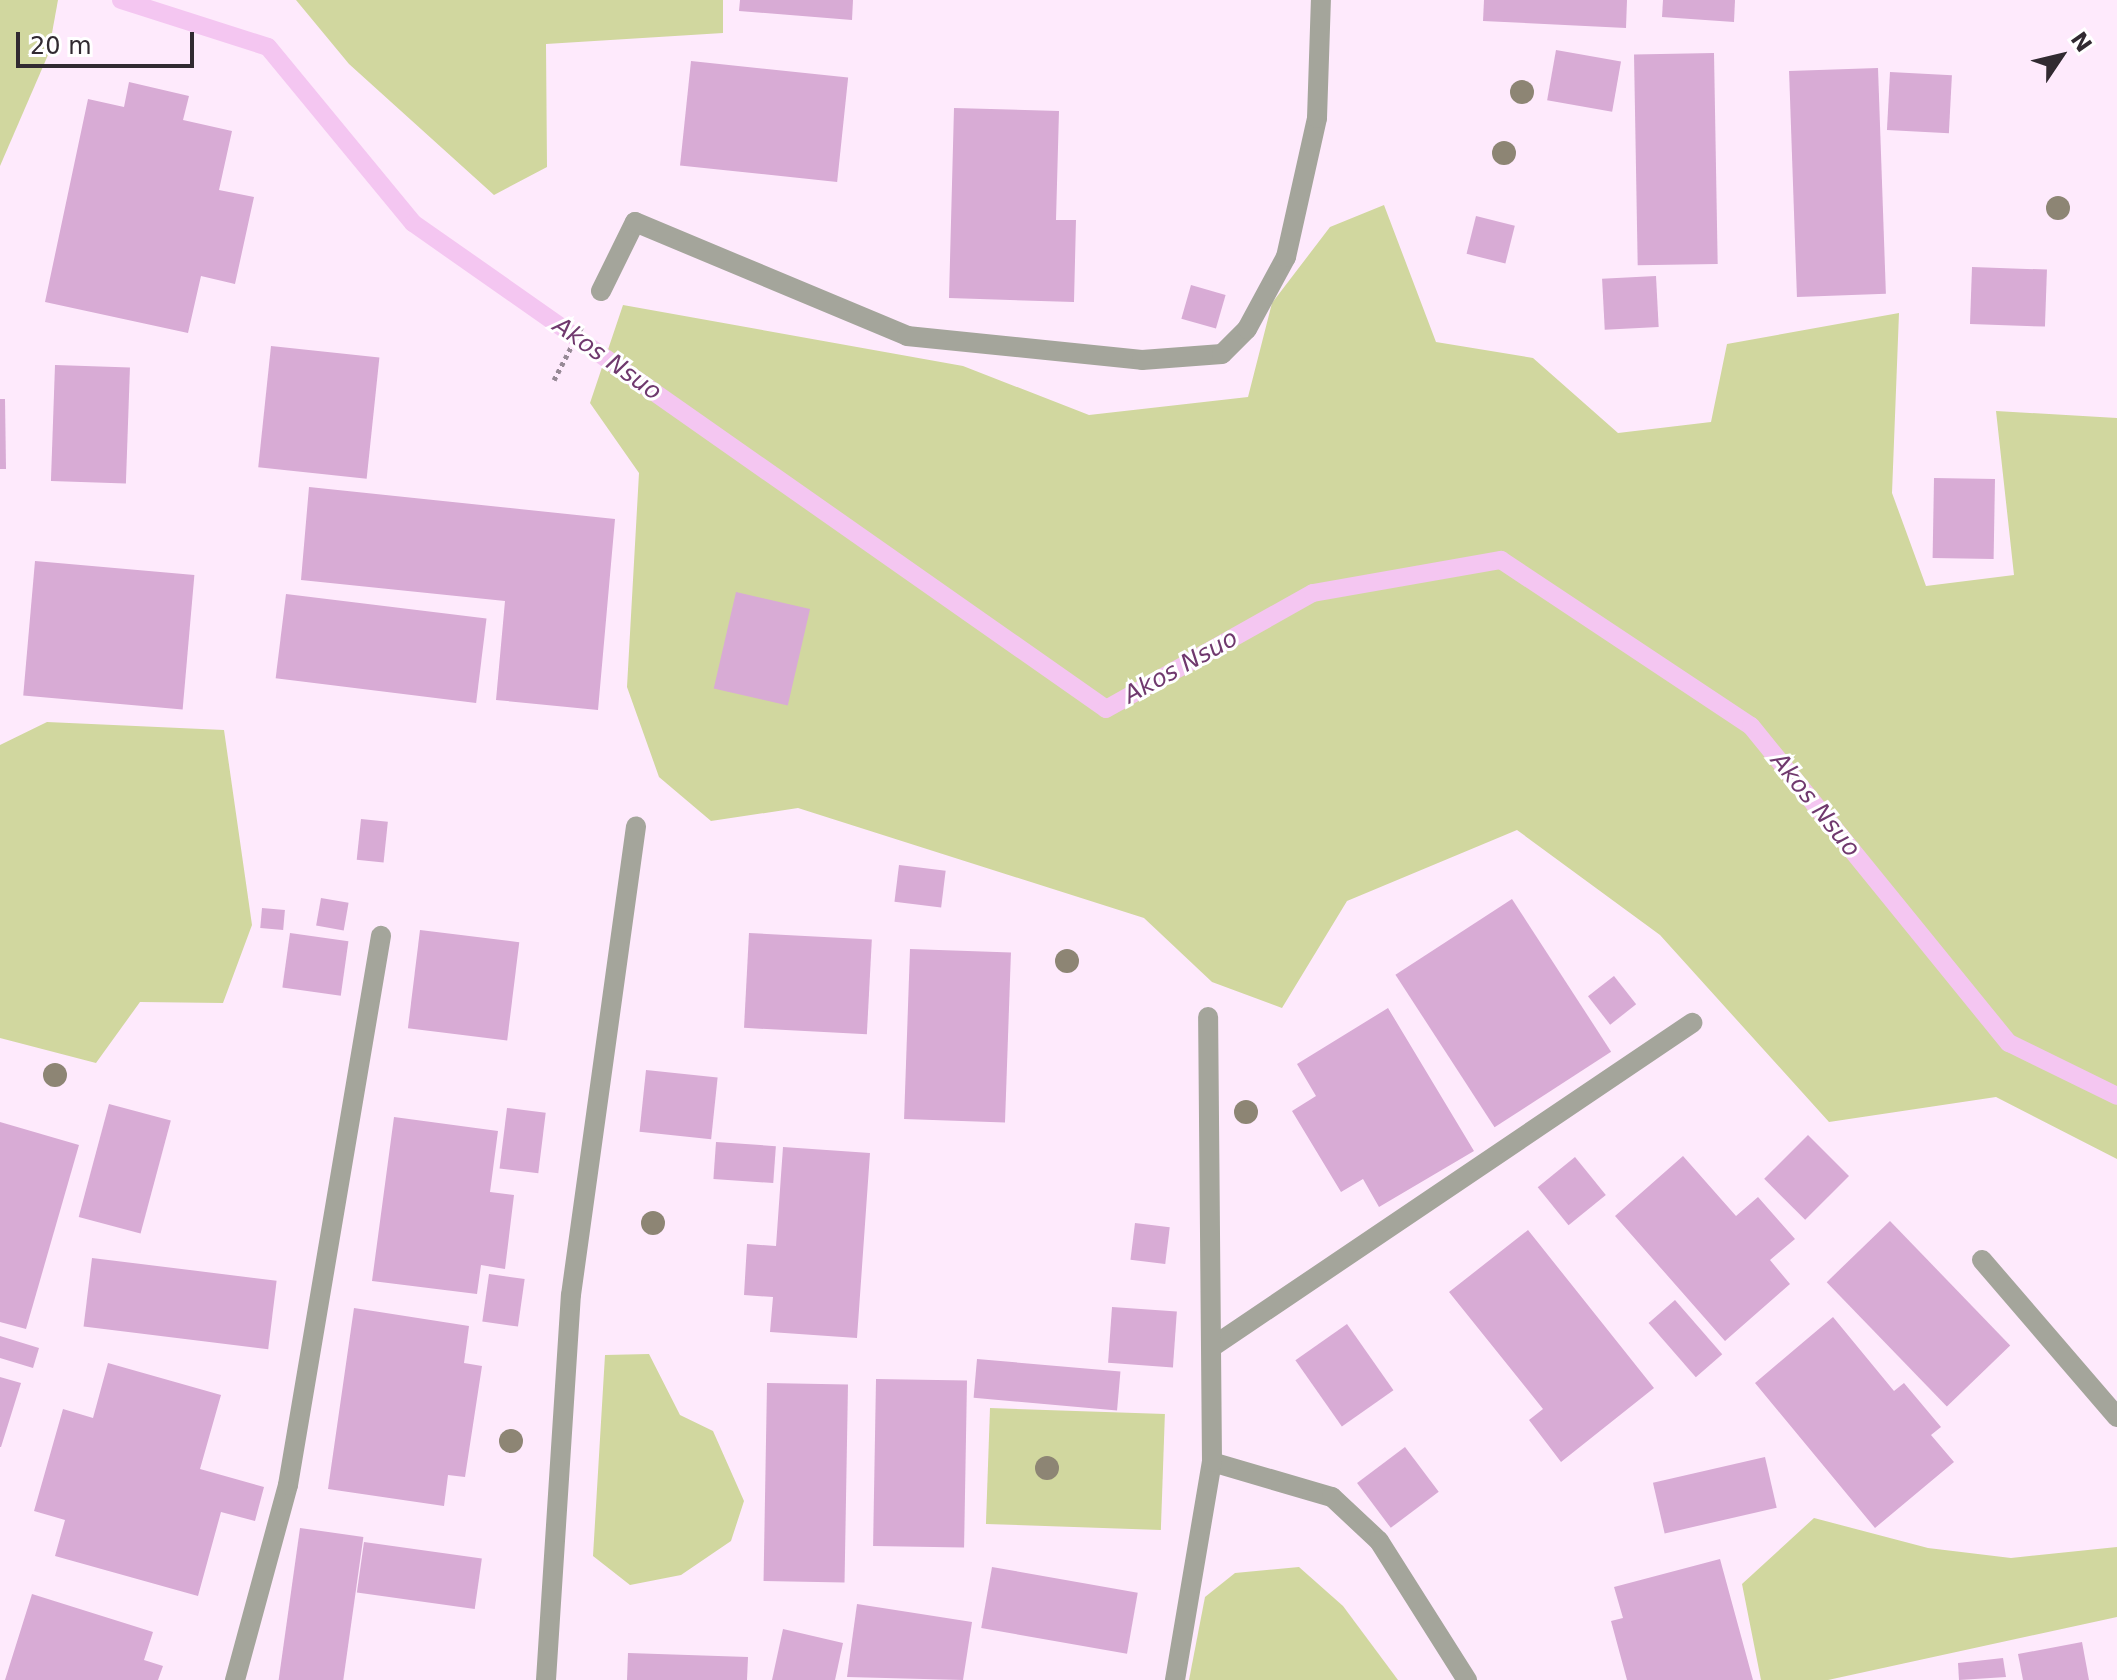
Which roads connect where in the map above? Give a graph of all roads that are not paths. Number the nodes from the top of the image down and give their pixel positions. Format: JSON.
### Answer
{"nodes":[{"id":1,"x":1321,"y":0,"type":"edge"},
{"id":2,"x":601,"y":291,"type":"road end"},
{"id":3,"x":636,"y":826,"type":"dead end"},
{"id":4,"x":381,"y":936,"type":"dead end"},
{"id":5,"x":1208,"y":1017,"type":"dead end"},
{"id":6,"x":1692,"y":1023,"type":"dead end"},
{"id":7,"x":1982,"y":1260,"type":"dead end"},
{"id":8,"x":1215,"y":1345,"type":"junction"},
{"id":9,"x":2117,"y":1417,"type":"edge"},
{"id":10,"x":1212,"y":1462,"type":"junction"},
{"id":11,"x":235,"y":1680,"type":"edge"},
{"id":12,"x":546,"y":1680,"type":"edge"},
{"id":13,"x":1175,"y":1680,"type":"edge"},
{"id":14,"x":1467,"y":1680,"type":"edge"}],
"edges":[{"from":1,"to":2,"type":"street"},
{"from":3,"to":12,"type":"street"},
{"from":4,"to":11,"type":"street"},
{"from":5,"to":8,"type":"street"},
{"from":6,"to":8,"type":"street"},
{"from":7,"to":9,"type":"street"},
{"from":8,"to":10,"type":"street"},
{"from":10,"to":13,"type":"street"},
{"from":10,"to":14,"type":"street"}]}
